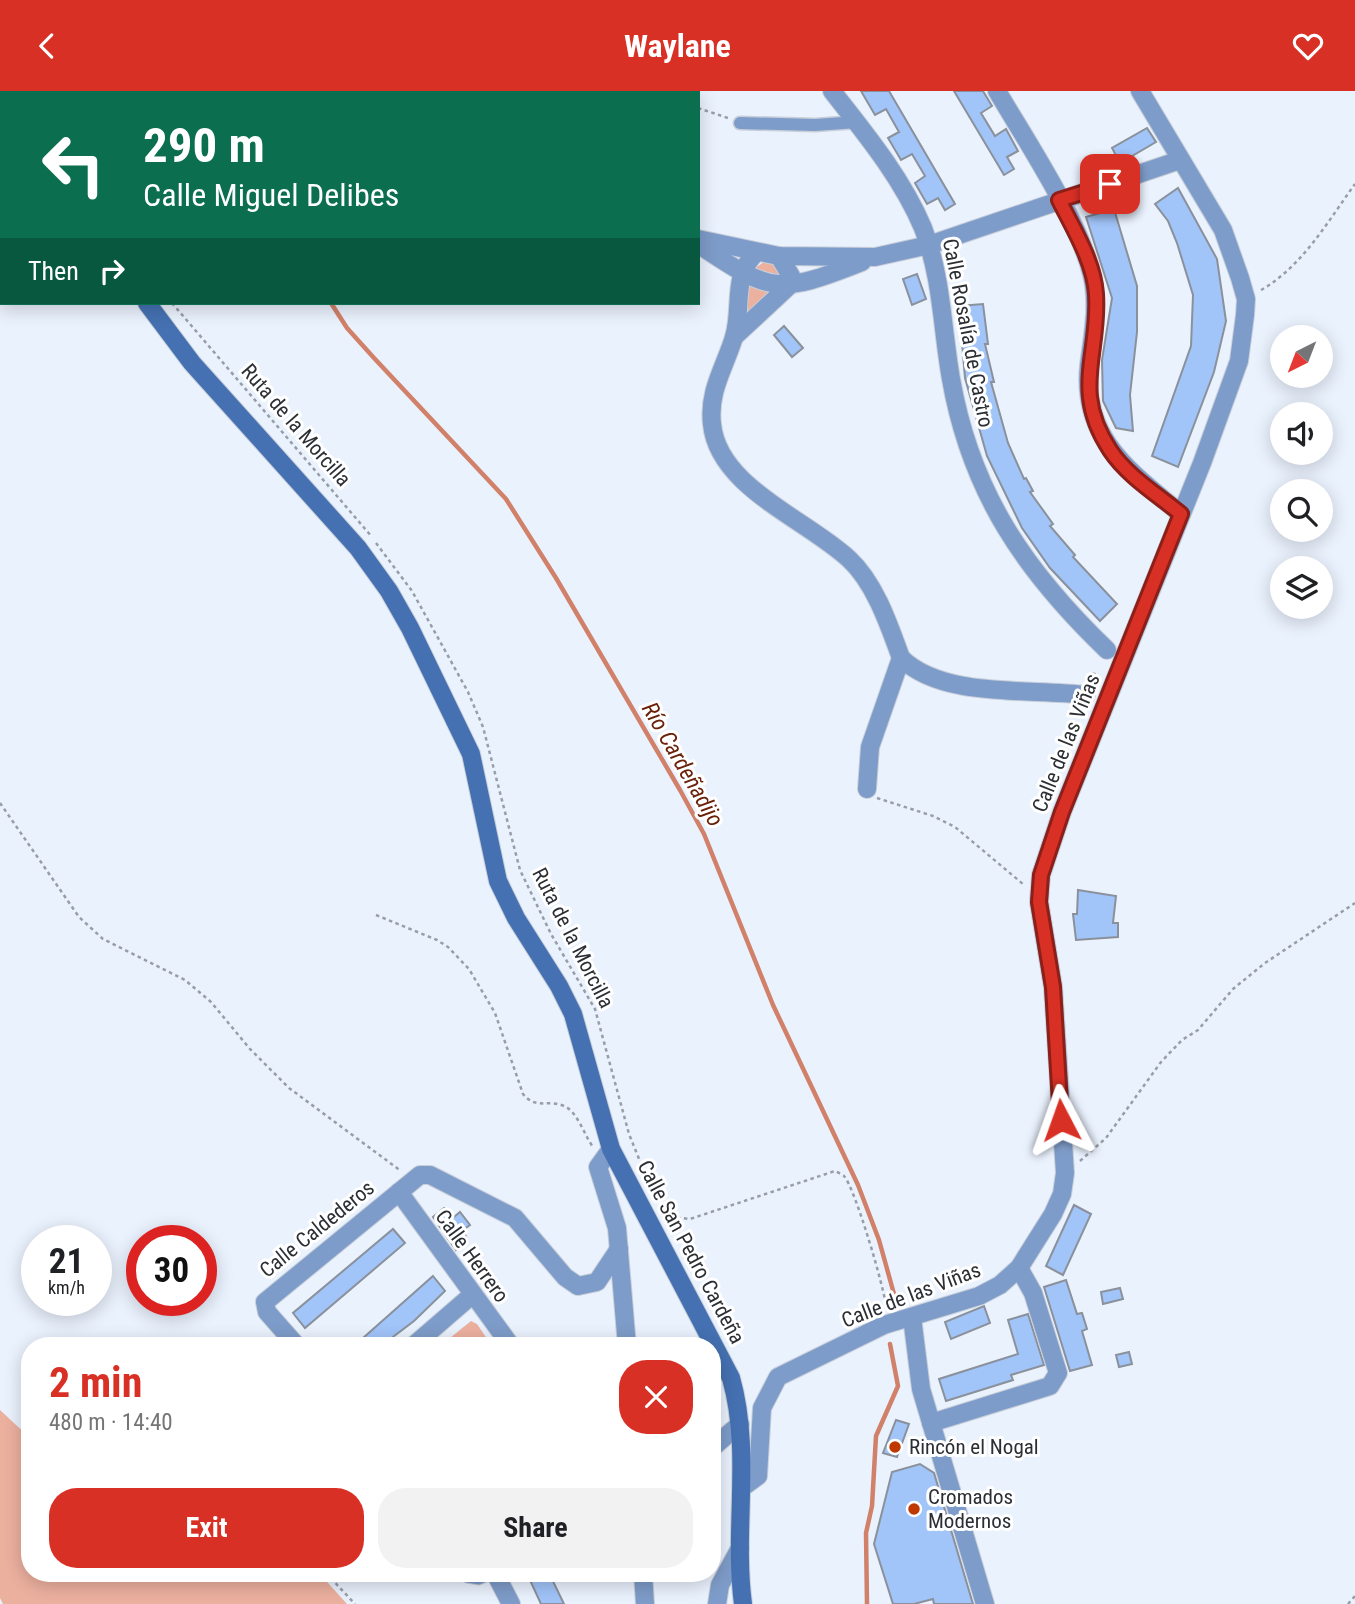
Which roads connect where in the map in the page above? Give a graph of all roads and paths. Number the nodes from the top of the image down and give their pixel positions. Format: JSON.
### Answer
{"nodes":[{"id":1,"x":832,"y":91,"type":"edge"},
{"id":2,"x":998,"y":91,"type":"edge"},
{"id":3,"x":1140,"y":91,"type":"edge"},
{"id":4,"x":700,"y":109,"type":"edge"},
{"id":5,"x":857,"y":122,"type":"junction"},
{"id":6,"x":740,"y":123,"type":"joint"},
{"id":7,"x":1180,"y":160,"type":"junction"},
{"id":8,"x":1355,"y":184,"type":"edge"},
{"id":9,"x":1059,"y":200,"type":"junction"},
{"id":10,"x":700,"y":241,"type":"edge"},
{"id":11,"x":700,"y":243,"type":"edge"},
{"id":12,"x":929,"y":245,"type":"junction"},
{"id":13,"x":757,"y":252,"type":"junction"},
{"id":14,"x":779,"y":256,"type":"junction"},
{"id":15,"x":875,"y":257,"type":"junction"},
{"id":16,"x":741,"y":274,"type":"junction"},
{"id":17,"x":790,"y":285,"type":"junction"},
{"id":18,"x":1246,"y":299,"type":"junction"},
{"id":19,"x":148,"y":305,"type":"edge"},
{"id":20,"x":174,"y":305,"type":"edge"},
{"id":21,"x":734,"y":337,"type":"junction"},
{"id":22,"x":1181,"y":514,"type":"junction"},
{"id":23,"x":1107,"y":650,"type":"dead end"},
{"id":24,"x":901,"y":658,"type":"junction"},
{"id":25,"x":1086,"y":695,"type":"dead end"},
{"id":26,"x":867,"y":789,"type":"joint"},
{"id":27,"x":0,"y":803,"type":"edge"},
{"id":28,"x":1039,"y":902,"type":"junction"},
{"id":29,"x":1355,"y":903,"type":"edge"},
{"id":30,"x":376,"y":915,"type":"dead end"},
{"id":31,"x":605,"y":1147,"type":"junction"},
{"id":32,"x":1065,"y":1173,"type":"junction"},
{"id":33,"x":405,"y":1185,"type":"junction"},
{"id":34,"x":619,"y":1249,"type":"junction"},
{"id":35,"x":1019,"y":1268,"type":"junction"},
{"id":36,"x":472,"y":1295,"type":"junction"},
{"id":37,"x":912,"y":1317,"type":"junction"},
{"id":38,"x":884,"y":1325,"type":"junction"},
{"id":39,"x":289,"y":1337,"type":"edge"},
{"id":40,"x":423,"y":1337,"type":"edge"},
{"id":41,"x":504,"y":1337,"type":"edge"},
{"id":42,"x":626,"y":1337,"type":"edge"},
{"id":43,"x":711,"y":1337,"type":"edge"},
{"id":44,"x":721,"y":1355,"type":"edge"},
{"id":45,"x":932,"y":1423,"type":"junction"},
{"id":46,"x":740,"y":1424,"type":"junction"},
{"id":47,"x":721,"y":1440,"type":"edge"},
{"id":48,"x":743,"y":1487,"type":"junction"},
{"id":49,"x":740,"y":1548,"type":"junction"},
{"id":50,"x":334,"y":1582,"type":"edge"},
{"id":51,"x":500,"y":1582,"type":"edge"},
{"id":52,"x":644,"y":1582,"type":"edge"},
{"id":53,"x":1355,"y":1596,"type":"edge"},
{"id":54,"x":355,"y":1604,"type":"edge"},
{"id":55,"x":511,"y":1604,"type":"edge"},
{"id":56,"x":645,"y":1604,"type":"edge"},
{"id":57,"x":717,"y":1604,"type":"edge"},
{"id":58,"x":743,"y":1604,"type":"edge"},
{"id":59,"x":985,"y":1604,"type":"edge"},
{"id":60,"x":1348,"y":1604,"type":"edge"}],
"edges":[{"from":1,"to":5,"type":"street","name":"Calle Rosalía de Castro"},
{"from":2,"to":9,"type":"street"},
{"from":3,"to":7,"type":"street","name":"Calle de las Viñas"},
{"from":4,"to":6,"type":"path"},
{"from":5,"to":6,"type":"street"},
{"from":5,"to":12,"type":"street","name":"Calle Rosalía de Castro"},
{"from":7,"to":9,"type":"street"},
{"from":7,"to":18,"type":"street","name":"Calle de las Viñas"},
{"from":8,"to":18,"type":"path"},
{"from":9,"to":12,"type":"street"},
{"from":9,"to":22,"type":"street"},
{"from":10,"to":13,"type":"street"},
{"from":11,"to":16,"type":"street"},
{"from":12,"to":15,"type":"street"},
{"from":12,"to":23,"type":"street","name":"Calle Rosalía de Castro"},
{"from":13,"to":14,"type":"street"},
{"from":13,"to":16,"type":"street"},
{"from":14,"to":15,"type":"street"},
{"from":14,"to":17,"type":"street"},
{"from":15,"to":17,"type":"street"},
{"from":16,"to":17,"type":"street"},
{"from":16,"to":21,"type":"street"},
{"from":17,"to":21,"type":"street"},
{"from":18,"to":22,"type":"street","name":"Calle de las Viñas"},
{"from":19,"to":31,"type":"main road","name":"Calle San Pedro Cardeña"},
{"from":20,"to":38,"type":"path","name":"Ruta de la Morcilla"},
{"from":21,"to":24,"type":"street"},
{"from":22,"to":28,"type":"street","name":"Calle de las Viñas"},
{"from":24,"to":25,"type":"street"},
{"from":24,"to":26,"type":"street"},
{"from":26,"to":28,"type":"path"},
{"from":27,"to":33,"type":"path"},
{"from":28,"to":32,"type":"street","name":"Calle de las Viñas"},
{"from":29,"to":32,"type":"path"},
{"from":30,"to":31,"type":"path"},
{"from":31,"to":34,"type":"street"},
{"from":31,"to":43,"type":"main road","name":"Calle San Pedro Cardeña"},
{"from":32,"to":35,"type":"street","name":"Calle de las Viñas"},
{"from":33,"to":34,"type":"street"},
{"from":33,"to":36,"type":"street","name":"Calle Herrero"},
{"from":33,"to":39,"type":"street","name":"Calle Caldederos"},
{"from":34,"to":42,"type":"street"},
{"from":35,"to":37,"type":"street","name":"Calle de las Viñas"},
{"from":35,"to":45,"type":"street"},
{"from":36,"to":40,"type":"street"},
{"from":36,"to":41,"type":"street","name":"Calle Herrero"},
{"from":37,"to":38,"type":"street","name":"Calle de las Viñas"},
{"from":37,"to":45,"type":"street"},
{"from":38,"to":48,"type":"street","name":"Calle de las Viñas"},
{"from":44,"to":46,"type":"main road","name":"Calle San Pedro Cardeña"},
{"from":45,"to":59,"type":"street"},
{"from":46,"to":47,"type":"street"},
{"from":46,"to":48,"type":"main road","name":"Calle San Pedro Cardeña"},
{"from":48,"to":49,"type":"main road","name":"Calle San Pedro Cardeña"},
{"from":49,"to":57,"type":"street"},
{"from":49,"to":58,"type":"main road","name":"Calle San Pedro Cardeña"},
{"from":50,"to":54,"type":"path"},
{"from":51,"to":55,"type":"street"},
{"from":52,"to":56,"type":"street"},
{"from":53,"to":60,"type":"path"}]}
